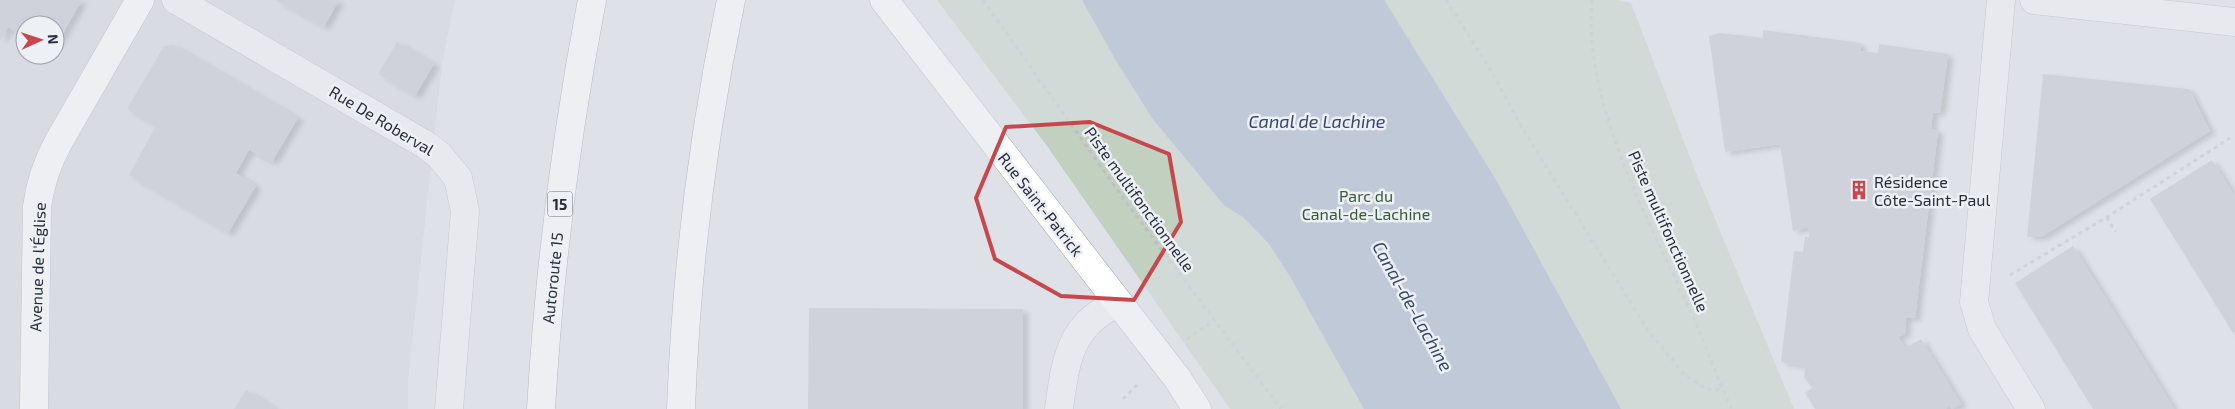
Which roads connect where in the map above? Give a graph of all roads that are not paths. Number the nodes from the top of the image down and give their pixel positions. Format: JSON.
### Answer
{"nodes":[{"id":1,"x":140,"y":0,"type":"edge"},
{"id":2,"x":176,"y":0,"type":"edge"},
{"id":3,"x":592,"y":0,"type":"edge"},
{"id":4,"x":730,"y":0,"type":"edge"},
{"id":5,"x":884,"y":0,"type":"edge"},
{"id":6,"x":2001,"y":0,"type":"edge"},
{"id":7,"x":2034,"y":0,"type":"edge"},
{"id":8,"x":2235,"y":22,"type":"edge"},
{"id":9,"x":1116,"y":302,"type":"junction"},
{"id":10,"x":34,"y":409,"type":"edge"},
{"id":11,"x":449,"y":409,"type":"edge"},
{"id":12,"x":541,"y":409,"type":"edge"},
{"id":13,"x":681,"y":409,"type":"edge"},
{"id":14,"x":1059,"y":409,"type":"edge"},
{"id":15,"x":1198,"y":409,"type":"edge"},
{"id":16,"x":2031,"y":409,"type":"edge"}],
"edges":[{"from":1,"to":10,"type":"main road","name":"Avenue de l'Église"},
{"from":2,"to":11,"type":"street","name":"Rue De Roberval"},
{"from":3,"to":12,"type":"main road","name":"Autoroute 15","number":"15"},
{"from":4,"to":13,"type":"main road"},
{"from":5,"to":9,"type":"main road","name":"Rue Saint-Patrick"},
{"from":6,"to":16,"type":"street"},
{"from":7,"to":8,"type":"street"},
{"from":9,"to":14,"type":"street"},
{"from":9,"to":15,"type":"main road","name":"Rue Saint-Patrick"}]}
